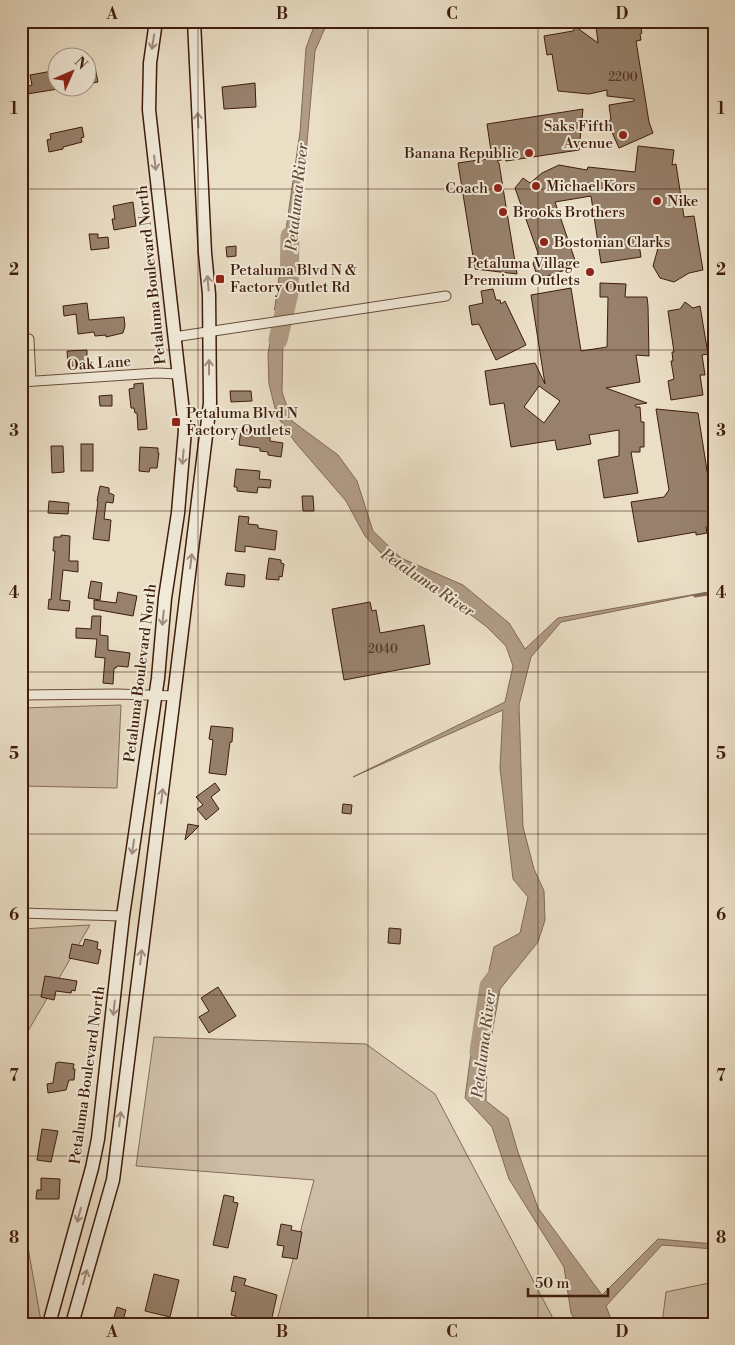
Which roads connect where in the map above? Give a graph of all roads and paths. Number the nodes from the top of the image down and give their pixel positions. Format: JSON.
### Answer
{"nodes":[{"id":1,"x":156,"y":21,"type":"edge"},
{"id":2,"x":194,"y":21,"type":"edge"},
{"id":3,"x":446,"y":296,"type":"dead end"},
{"id":4,"x":210,"y":331,"type":"junction"},
{"id":5,"x":174,"y":337,"type":"junction"},
{"id":6,"x":29,"y":339,"type":"dead end"},
{"id":7,"x":178,"y":374,"type":"junction"},
{"id":8,"x":31,"y":381,"type":"junction"},
{"id":9,"x":21,"y":382,"type":"edge"},
{"id":10,"x":21,"y":695,"type":"edge"},
{"id":11,"x":155,"y":695,"type":"junction"},
{"id":12,"x":174,"y":696,"type":"junction"},
{"id":13,"x":21,"y":913,"type":"edge"},
{"id":14,"x":123,"y":916,"type":"junction"},
{"id":15,"x":49,"y":1324,"type":"edge"},
{"id":16,"x":72,"y":1324,"type":"edge"}],
"edges":[{"from":1,"to":5,"type":"main road","name":"Petaluma Boulevard North","one_way":true},
{"from":4,"to":2,"type":"main road","one_way":true},
{"from":3,"to":4,"type":"street"},
{"from":4,"to":5,"type":"street"},
{"from":12,"to":4,"type":"main road","one_way":true},
{"from":5,"to":7,"type":"main road","name":"Petaluma Boulevard North"},
{"from":6,"to":8,"type":"street"},
{"from":7,"to":8,"type":"street","name":"Oak Lane"},
{"from":7,"to":11,"type":"main road","name":"Petaluma Boulevard North","one_way":true},
{"from":8,"to":9,"type":"street","name":"Oak Lane"},
{"from":10,"to":11,"type":"street"},
{"from":11,"to":12,"type":"street"},
{"from":11,"to":14,"type":"main road","name":"Petaluma Boulevard North","one_way":true},
{"from":16,"to":12,"type":"main road","one_way":true},
{"from":13,"to":14,"type":"street"},
{"from":14,"to":15,"type":"main road","name":"Petaluma Boulevard North","one_way":true}]}
